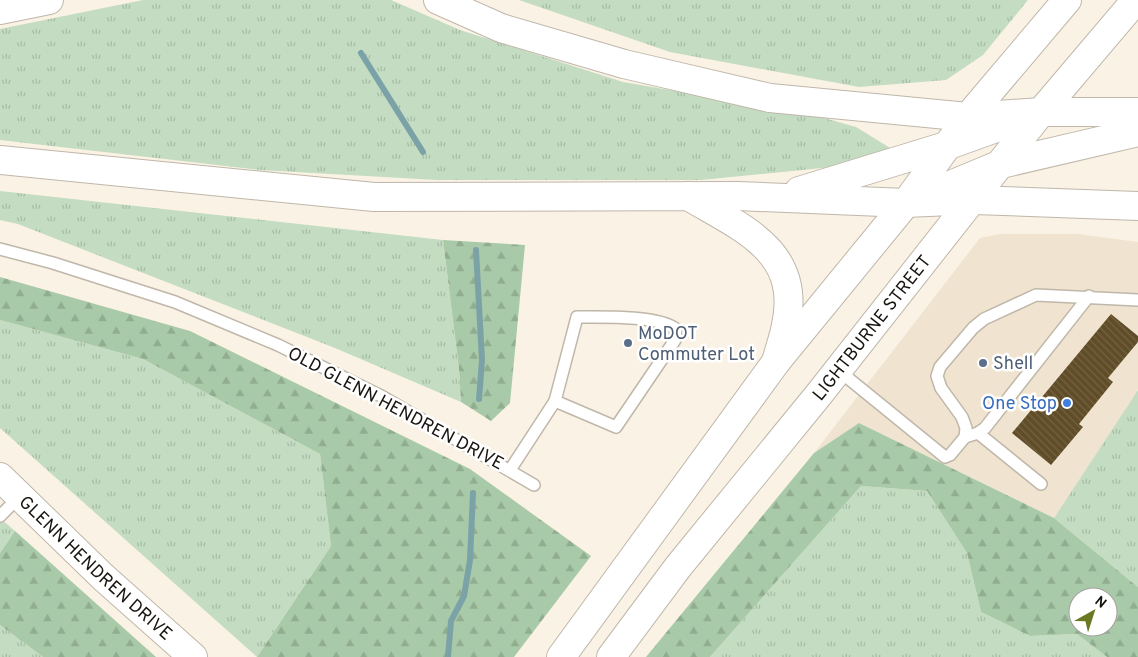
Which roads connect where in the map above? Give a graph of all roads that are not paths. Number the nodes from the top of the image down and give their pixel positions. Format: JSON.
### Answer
{"nodes":[{"id":1,"x":49,"y":0,"type":"edge"},
{"id":2,"x":438,"y":0,"type":"edge"},
{"id":3,"x":1067,"y":0,"type":"edge"},
{"id":4,"x":1136,"y":0,"type":"edge"},
{"id":5,"x":0,"y":10,"type":"edge"},
{"id":6,"x":1041,"y":112,"type":"junction"},
{"id":7,"x":1138,"y":112,"type":"edge"},
{"id":8,"x":968,"y":117,"type":"junction"},
{"id":9,"x":1138,"y":132,"type":"edge"},
{"id":10,"x":946,"y":146,"type":"junction"},
{"id":11,"x":0,"y":160,"type":"edge"},
{"id":12,"x":1001,"y":164,"type":"junction"},
{"id":13,"x":688,"y":196,"type":"junction"},
{"id":14,"x":778,"y":197,"type":"junction"},
{"id":15,"x":974,"y":200,"type":"junction"},
{"id":16,"x":906,"y":203,"type":"junction"},
{"id":17,"x":1138,"y":206,"type":"edge"},
{"id":18,"x":0,"y":249,"type":"edge"},
{"id":19,"x":1089,"y":296,"type":"junction"},
{"id":20,"x":1138,"y":300,"type":"edge"},
{"id":21,"x":776,"y":362,"type":"junction"},
{"id":22,"x":838,"y":370,"type":"junction"},
{"id":23,"x":555,"y":401,"type":"junction"},
{"id":24,"x":978,"y":433,"type":"junction"},
{"id":25,"x":966,"y":437,"type":"junction"},
{"id":26,"x":510,"y":470,"type":"junction"},
{"id":27,"x":0,"y":477,"type":"edge"},
{"id":28,"x":1041,"y":484,"type":"dead end"},
{"id":29,"x":534,"y":485,"type":"dead end"},
{"id":30,"x":20,"y":496,"type":"junction"},
{"id":31,"x":0,"y":516,"type":"edge"},
{"id":32,"x":193,"y":657,"type":"edge"},
{"id":33,"x":560,"y":657,"type":"edge"},
{"id":34,"x":611,"y":657,"type":"edge"}],
"edges":[{"from":1,"to":5,"type":"main road"},
{"from":2,"to":8,"type":"main road"},
{"from":3,"to":8,"type":"main road"},
{"from":4,"to":6,"type":"main road","name":"LIGHTBURNE STREET"},
{"from":6,"to":7,"type":"main road"},
{"from":6,"to":8,"type":"main road"},
{"from":6,"to":10,"type":"main road"},
{"from":6,"to":12,"type":"main road","name":"LIGHTBURNE STREET"},
{"from":8,"to":10,"type":"main road"},
{"from":9,"to":12,"type":"main road"},
{"from":10,"to":14,"type":"main road"},
{"from":10,"to":16,"type":"main road"},
{"from":11,"to":13,"type":"main road"},
{"from":12,"to":15,"type":"main road","name":"LIGHTBURNE STREET"},
{"from":12,"to":16,"type":"main road"},
{"from":13,"to":14,"type":"main road"},
{"from":13,"to":21,"type":"main road"},
{"from":14,"to":16,"type":"main road"},
{"from":15,"to":16,"type":"main road"},
{"from":15,"to":17,"type":"main road"},
{"from":15,"to":22,"type":"main road","name":"LIGHTBURNE STREET"},
{"from":16,"to":21,"type":"main road"},
{"from":18,"to":26,"type":"lane","name":"OLD GLENN HENDREN DRIVE"},
{"from":19,"to":20,"type":"lane"},
{"from":19,"to":24,"type":"lane"},
{"from":19,"to":25,"type":"lane"},
{"from":21,"to":33,"type":"main road"},
{"from":22,"to":25,"type":"lane"},
{"from":22,"to":34,"type":"main road","name":"LIGHTBURNE STREET"},
{"from":23,"to":23,"type":"lane"},
{"from":23,"to":26,"type":"lane"},
{"from":24,"to":25,"type":"lane"},
{"from":24,"to":28,"type":"lane"},
{"from":26,"to":29,"type":"lane","name":"OLD GLENN HENDREN DRIVE"},
{"from":27,"to":30,"type":"main road","name":"GLENN HENDREN DRIVE"},
{"from":30,"to":31,"type":"lane"},
{"from":30,"to":32,"type":"main road","name":"GLENN HENDREN DRIVE"}]}
